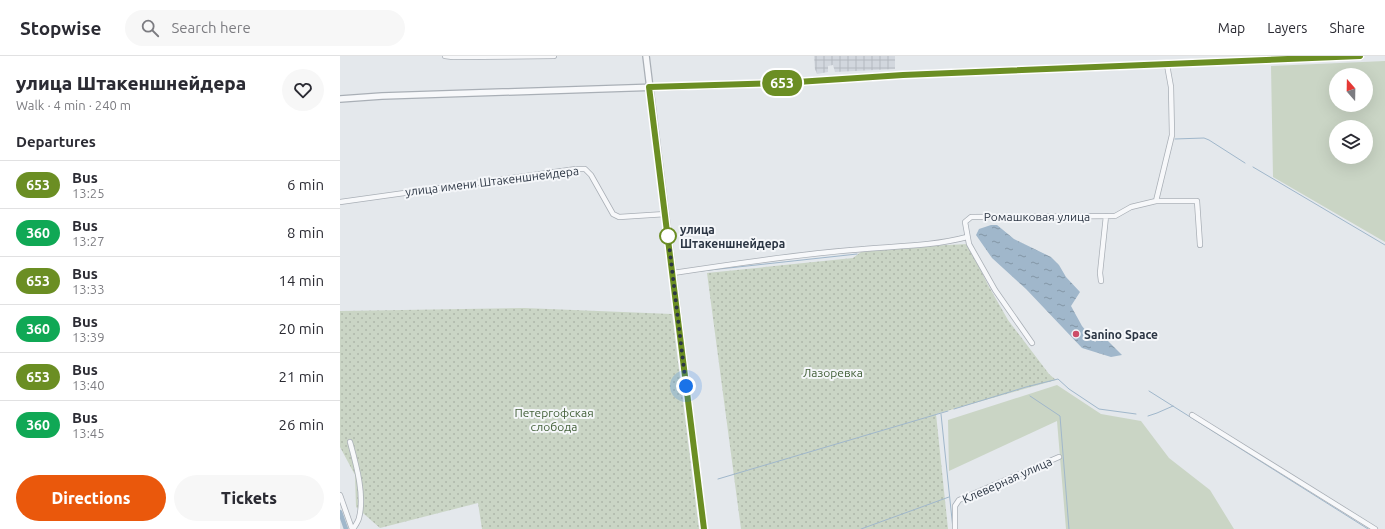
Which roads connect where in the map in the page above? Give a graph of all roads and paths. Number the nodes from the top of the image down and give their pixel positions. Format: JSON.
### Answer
{"nodes":[{"id":1,"x":445,"y":56,"type":"edge"},
{"id":2,"x":554,"y":56,"type":"edge"},
{"id":3,"x":646,"y":56,"type":"edge"},
{"id":4,"x":1360,"y":56,"type":"edge"},
{"id":5,"x":1168,"y":65,"type":"junction"},
{"id":6,"x":649,"y":87,"type":"junction"},
{"id":7,"x":340,"y":99,"type":"edge"},
{"id":8,"x":340,"y":202,"type":"edge"},
{"id":9,"x":1156,"y":202,"type":"junction"},
{"id":10,"x":666,"y":214,"type":"junction"},
{"id":11,"x":1106,"y":216,"type":"junction"},
{"id":12,"x":967,"y":237,"type":"junction"},
{"id":13,"x":1200,"y":245,"type":"dead end"},
{"id":14,"x":673,"y":273,"type":"junction"},
{"id":15,"x":1101,"y":281,"type":"dead end"},
{"id":16,"x":1032,"y":343,"type":"dead end"},
{"id":17,"x":1192,"y":415,"type":"dead end"},
{"id":18,"x":350,"y":442,"type":"dead end"},
{"id":19,"x":1059,"y":457,"type":"dead end"},
{"id":20,"x":340,"y":495,"type":"edge"},
{"id":21,"x":352,"y":529,"type":"edge"},
{"id":22,"x":704,"y":529,"type":"edge"},
{"id":23,"x":955,"y":529,"type":"edge"},
{"id":24,"x":1375,"y":529,"type":"edge"}],
"edges":[{"from":1,"to":2,"type":"street"},
{"from":3,"to":6,"type":"street"},
{"from":4,"to":5,"type":"street"},
{"from":5,"to":6,"type":"street"},
{"from":5,"to":9,"type":"street"},
{"from":6,"to":7,"type":"street"},
{"from":6,"to":10,"type":"street"},
{"from":8,"to":10,"type":"street","name":"улица имени Штакеншнейдера"},
{"from":9,"to":11,"type":"street","name":"Ромашковая улица"},
{"from":9,"to":13,"type":"street","name":"Ромашковая улица"},
{"from":10,"to":14,"type":"street"},
{"from":11,"to":12,"type":"street","name":"Ромашковая улица"},
{"from":11,"to":15,"type":"street","name":"Ромашковая улица"},
{"from":12,"to":14,"type":"street"},
{"from":12,"to":16,"type":"street"},
{"from":14,"to":22,"type":"street"},
{"from":17,"to":24,"type":"street"},
{"from":18,"to":21,"type":"street"},
{"from":19,"to":23,"type":"street","name":"Клеверная улица"},
{"from":20,"to":21,"type":"street"}]}
